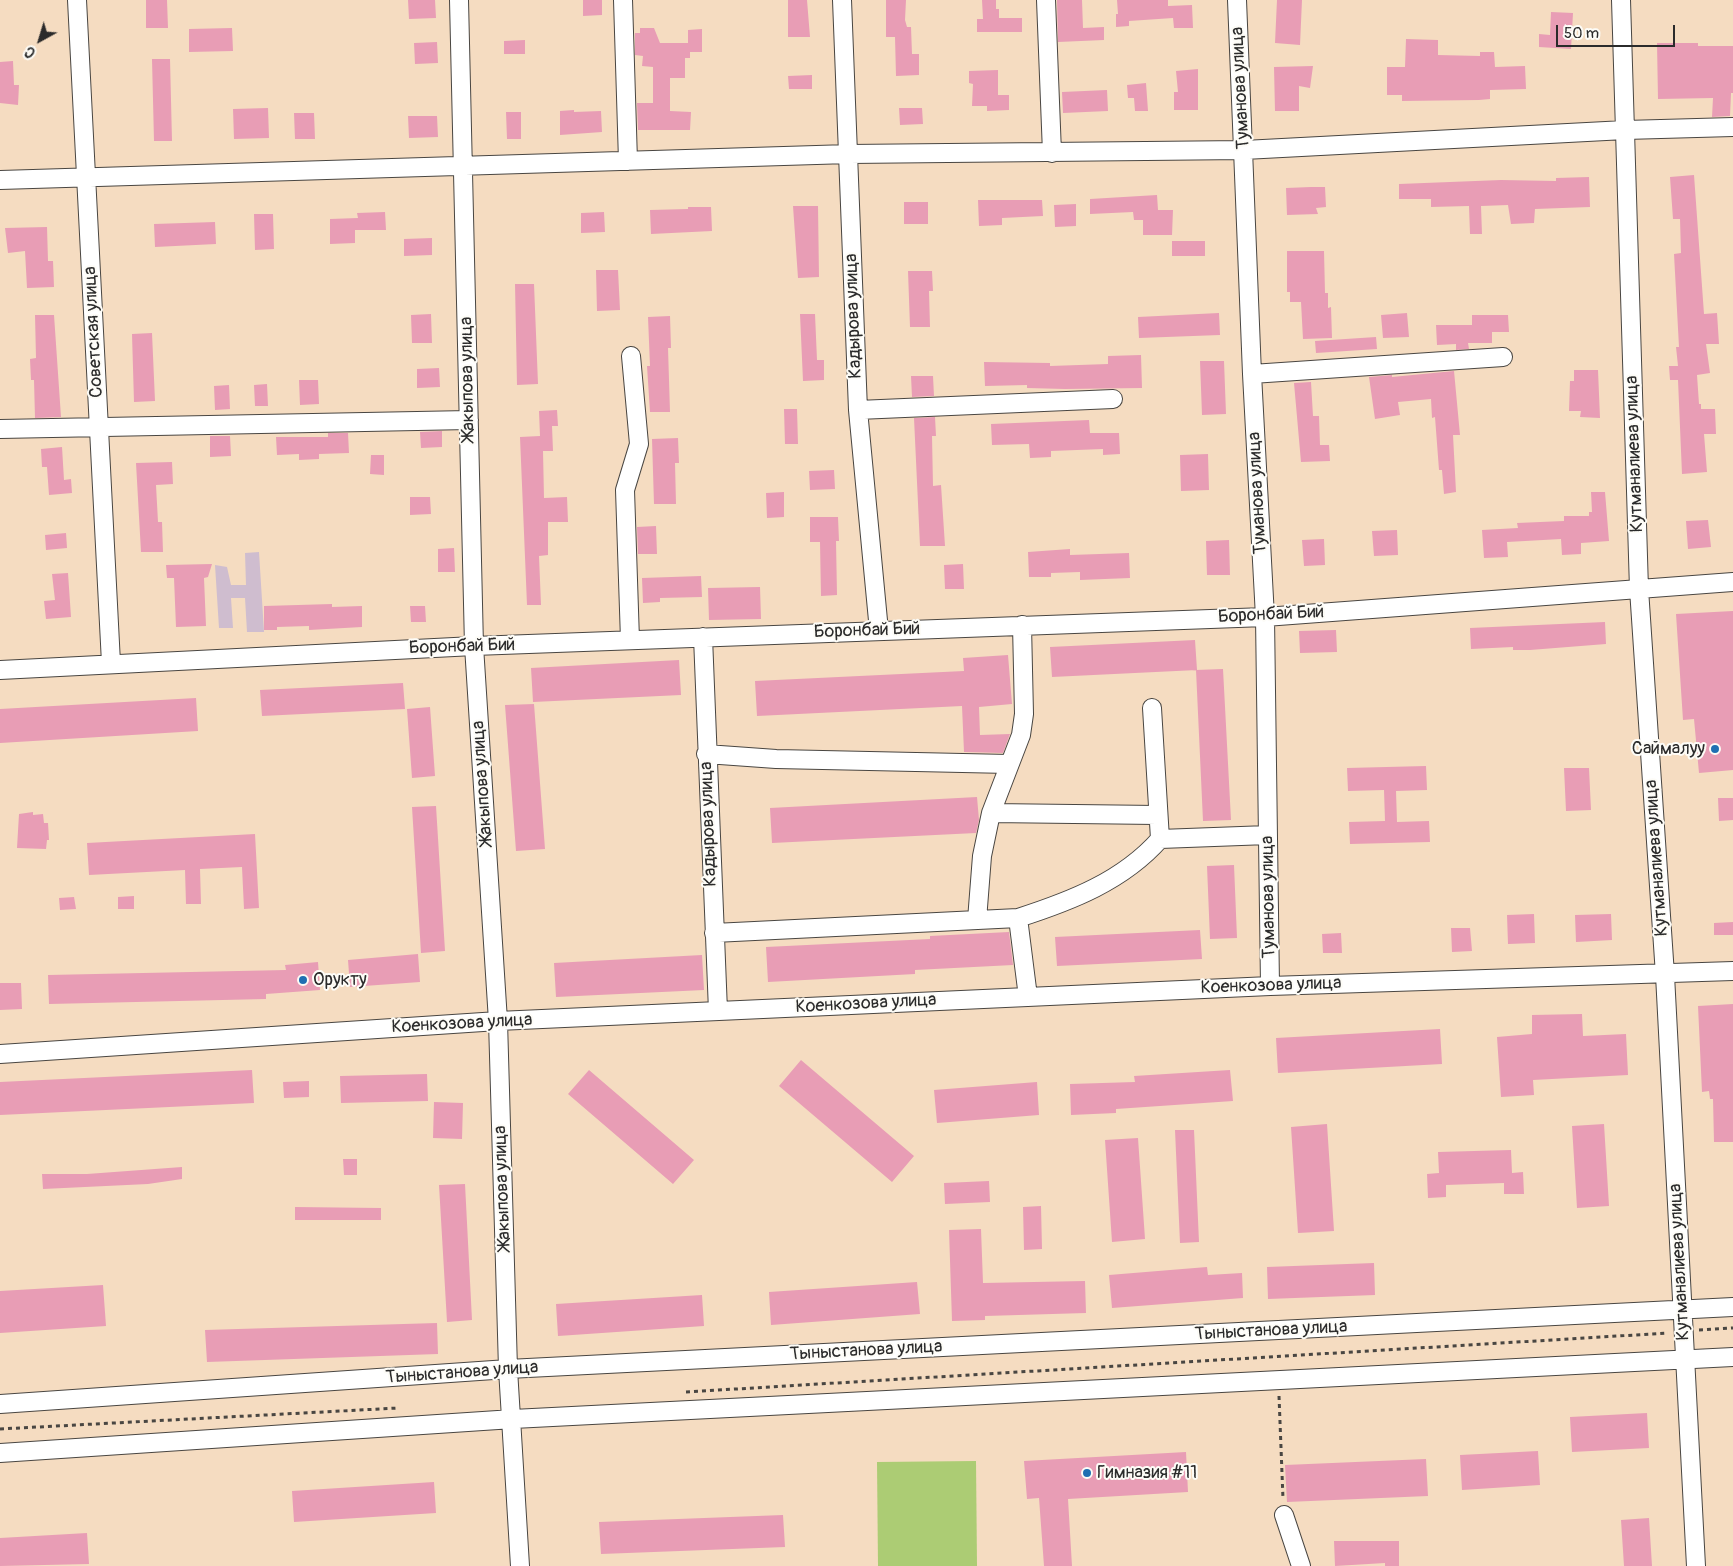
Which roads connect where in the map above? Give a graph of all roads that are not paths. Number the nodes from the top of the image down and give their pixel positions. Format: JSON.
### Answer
{"nodes":[{"id":1,"x":77,"y":0,"type":"edge"},
{"id":2,"x":459,"y":0,"type":"edge"},
{"id":3,"x":623,"y":0,"type":"edge"},
{"id":4,"x":842,"y":0,"type":"edge"},
{"id":5,"x":1046,"y":0,"type":"edge"},
{"id":6,"x":1237,"y":0,"type":"edge"},
{"id":7,"x":1621,"y":0,"type":"edge"},
{"id":8,"x":1733,"y":127,"type":"edge"},
{"id":9,"x":1625,"y":130,"type":"junction"},
{"id":10,"x":1244,"y":150,"type":"junction"},
{"id":11,"x":1052,"y":153,"type":"junction"},
{"id":12,"x":849,"y":154,"type":"junction"},
{"id":13,"x":628,"y":161,"type":"junction"},
{"id":14,"x":464,"y":166,"type":"junction"},
{"id":15,"x":86,"y":177,"type":"junction"},
{"id":16,"x":0,"y":180,"type":"edge"},
{"id":17,"x":631,"y":356,"type":"dead end"},
{"id":18,"x":1503,"y":357,"type":"dead end"},
{"id":19,"x":1252,"y":374,"type":"junction"},
{"id":20,"x":1113,"y":399,"type":"dead end"},
{"id":21,"x":858,"y":410,"type":"junction"},
{"id":22,"x":469,"y":420,"type":"junction"},
{"id":23,"x":99,"y":427,"type":"junction"},
{"id":24,"x":0,"y":429,"type":"edge"},
{"id":25,"x":1733,"y":582,"type":"edge"},
{"id":26,"x":1640,"y":588,"type":"junction"},
{"id":27,"x":1265,"y":616,"type":"junction"},
{"id":28,"x":1022,"y":626,"type":"junction"},
{"id":29,"x":879,"y":631,"type":"junction"},
{"id":30,"x":703,"y":638,"type":"junction"},
{"id":31,"x":630,"y":640,"type":"junction"},
{"id":32,"x":474,"y":646,"type":"junction"},
{"id":33,"x":111,"y":663,"type":"junction"},
{"id":34,"x":0,"y":670,"type":"edge"},
{"id":35,"x":1152,"y":708,"type":"dead end"},
{"id":36,"x":706,"y":754,"type":"junction"},
{"id":37,"x":1009,"y":764,"type":"junction"},
{"id":38,"x":991,"y":813,"type":"junction"},
{"id":39,"x":1157,"y":815,"type":"junction"},
{"id":40,"x":1268,"y":835,"type":"junction"},
{"id":41,"x":1160,"y":839,"type":"junction"},
{"id":42,"x":1018,"y":918,"type":"junction"},
{"id":43,"x":977,"y":920,"type":"junction"},
{"id":44,"x":714,"y":933,"type":"junction"},
{"id":45,"x":1733,"y":971,"type":"edge"},
{"id":46,"x":1665,"y":975,"type":"junction"},
{"id":47,"x":1270,"y":986,"type":"junction"},
{"id":48,"x":1028,"y":997,"type":"junction"},
{"id":49,"x":718,"y":1011,"type":"junction"},
{"id":50,"x":498,"y":1021,"type":"junction"},
{"id":51,"x":0,"y":1054,"type":"edge"},
{"id":52,"x":1733,"y":1307,"type":"edge"},
{"id":53,"x":1683,"y":1310,"type":"junction"},
{"id":54,"x":1733,"y":1357,"type":"edge"},
{"id":55,"x":1685,"y":1360,"type":"junction"},
{"id":56,"x":508,"y":1369,"type":"junction"},
{"id":57,"x":0,"y":1404,"type":"edge"},
{"id":58,"x":513,"y":1419,"type":"junction"},
{"id":59,"x":0,"y":1453,"type":"edge"},
{"id":60,"x":1284,"y":1515,"type":"road end"},
{"id":61,"x":520,"y":1566,"type":"edge"},
{"id":62,"x":1301,"y":1566,"type":"edge"},
{"id":63,"x":1696,"y":1566,"type":"edge"}],
"edges":[{"from":1,"to":15,"type":"street","name":"Советская улица"},
{"from":2,"to":14,"type":"street","name":"Жакыпова улица"},
{"from":3,"to":13,"type":"street"},
{"from":4,"to":12,"type":"street","name":"Кадырова улица"},
{"from":5,"to":11,"type":"street"},
{"from":6,"to":10,"type":"street","name":"Туманова улица"},
{"from":7,"to":9,"type":"street","name":"Кутманалиева улица"},
{"from":8,"to":9,"type":"street"},
{"from":9,"to":10,"type":"street"},
{"from":9,"to":26,"type":"street","name":"Кутманалиева улица"},
{"from":10,"to":11,"type":"street"},
{"from":10,"to":19,"type":"street","name":"Туманова улица"},
{"from":11,"to":12,"type":"street"},
{"from":12,"to":13,"type":"street"},
{"from":12,"to":21,"type":"street","name":"Кадырова улица"},
{"from":13,"to":14,"type":"street"},
{"from":14,"to":15,"type":"street"},
{"from":14,"to":22,"type":"street","name":"Жакыпова улица"},
{"from":15,"to":16,"type":"street"},
{"from":15,"to":23,"type":"street","name":"Советская улица"},
{"from":17,"to":31,"type":"street"},
{"from":18,"to":19,"type":"street"},
{"from":19,"to":27,"type":"street","name":"Туманова улица"},
{"from":20,"to":21,"type":"street"},
{"from":21,"to":29,"type":"street","name":"Кадырова улица"},
{"from":22,"to":23,"type":"street"},
{"from":22,"to":32,"type":"street","name":"Жакыпова улица"},
{"from":23,"to":24,"type":"street"},
{"from":23,"to":33,"type":"street","name":"Советская улица"},
{"from":25,"to":26,"type":"street","name":"Боронбай Бий"},
{"from":26,"to":27,"type":"street","name":"Боронбай Бий"},
{"from":26,"to":46,"type":"street","name":"Кутманалиева улица"},
{"from":27,"to":28,"type":"street","name":"Боронбай Бий"},
{"from":27,"to":40,"type":"street","name":"Туманова улица"},
{"from":28,"to":29,"type":"street","name":"Боронбай Бий"},
{"from":28,"to":37,"type":"street"},
{"from":29,"to":30,"type":"street","name":"Боронбай Бий"},
{"from":30,"to":31,"type":"street","name":"Боронбай Бий"},
{"from":30,"to":36,"type":"street","name":"Кадырова улица"},
{"from":31,"to":32,"type":"street","name":"Боронбай Бий"},
{"from":32,"to":33,"type":"street","name":"Боронбай Бий"},
{"from":32,"to":50,"type":"street","name":"Жакыпова улица"},
{"from":33,"to":34,"type":"street","name":"Боронбай Бий"},
{"from":35,"to":39,"type":"street"},
{"from":36,"to":37,"type":"street"},
{"from":36,"to":44,"type":"street","name":"Кадырова улица"},
{"from":37,"to":38,"type":"street"},
{"from":38,"to":39,"type":"street"},
{"from":38,"to":43,"type":"street"},
{"from":39,"to":41,"type":"street"},
{"from":40,"to":41,"type":"street"},
{"from":40,"to":47,"type":"street","name":"Туманова улица"},
{"from":41,"to":42,"type":"street"},
{"from":42,"to":43,"type":"street"},
{"from":42,"to":48,"type":"street"},
{"from":43,"to":44,"type":"street"},
{"from":44,"to":49,"type":"street","name":"Кадырова улица"},
{"from":45,"to":46,"type":"street","name":"Коенкозова улица"},
{"from":46,"to":47,"type":"street","name":"Коенкозова улица"},
{"from":46,"to":53,"type":"street","name":"Кутманалиева улица"},
{"from":47,"to":48,"type":"street","name":"Коенкозова улица"},
{"from":48,"to":49,"type":"street","name":"Коенкозова улица"},
{"from":49,"to":50,"type":"street","name":"Коенкозова улица"},
{"from":50,"to":51,"type":"street","name":"Коенкозова улица"},
{"from":50,"to":56,"type":"street","name":"Жакыпова улица"},
{"from":52,"to":53,"type":"street","name":"Тыныстанова улица"},
{"from":53,"to":55,"type":"street","name":"Кутманалиева улица"},
{"from":53,"to":56,"type":"street","name":"Тыныстанова улица"},
{"from":54,"to":55,"type":"street"},
{"from":55,"to":58,"type":"street"},
{"from":55,"to":63,"type":"street","name":"Кутманалиева улица"},
{"from":56,"to":57,"type":"street","name":"Тыныстанова улица"},
{"from":56,"to":58,"type":"street","name":"Жакыпова улица"},
{"from":58,"to":59,"type":"street"},
{"from":58,"to":61,"type":"street","name":"Жакыпова улица"},
{"from":60,"to":62,"type":"street"}]}
